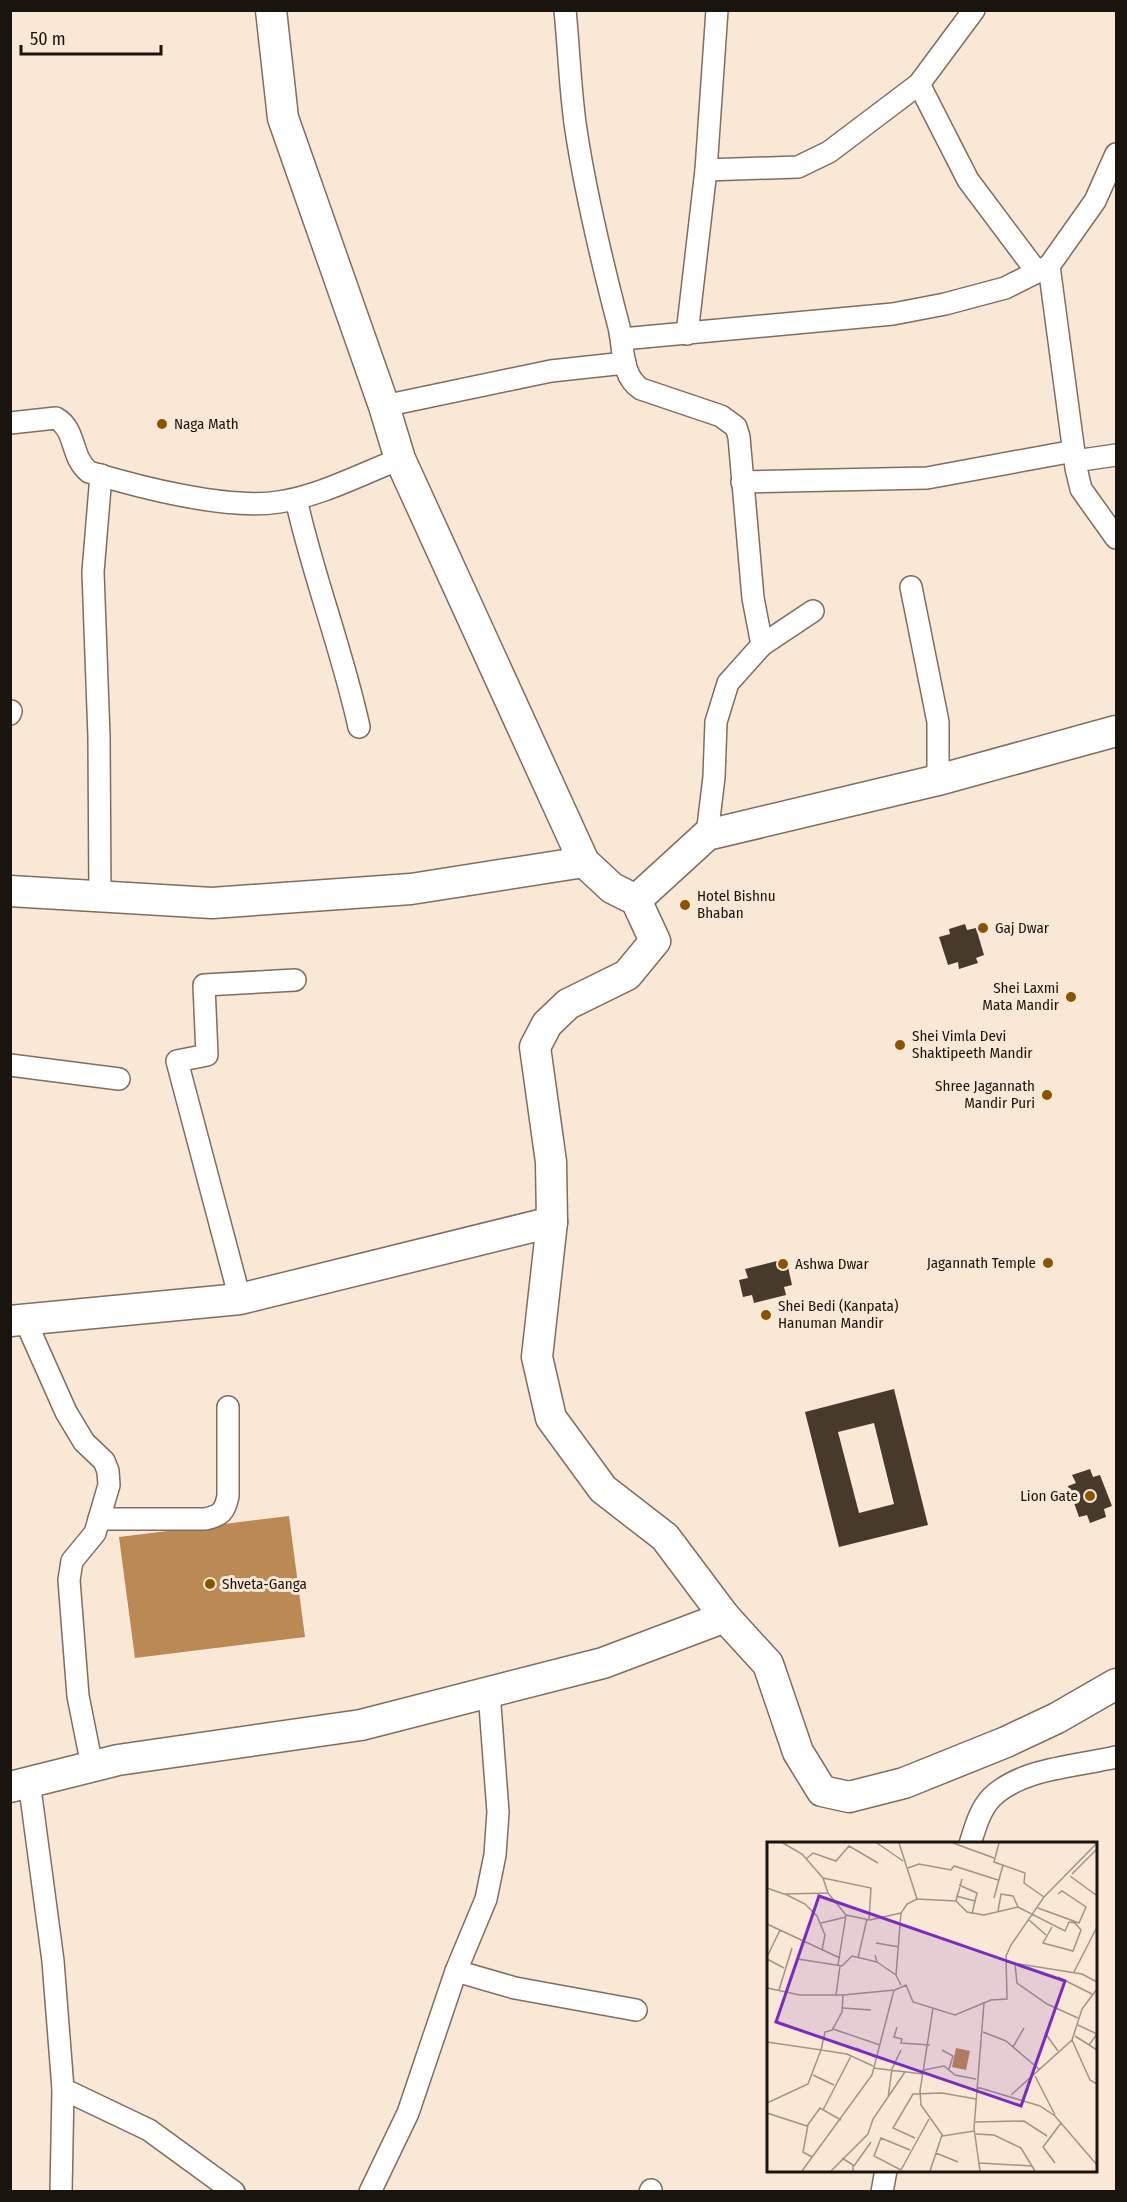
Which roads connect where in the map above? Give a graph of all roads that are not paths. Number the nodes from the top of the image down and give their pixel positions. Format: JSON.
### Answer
{"nodes":[{"id":1,"x":271,"y":10,"type":"edge"},
{"id":2,"x":565,"y":10,"type":"edge"},
{"id":3,"x":717,"y":10,"type":"edge"},
{"id":4,"x":974,"y":10,"type":"edge"},
{"id":5,"x":919,"y":84,"type":"junction"},
{"id":6,"x":1116,"y":154,"type":"edge"},
{"id":7,"x":706,"y":170,"type":"junction"},
{"id":8,"x":1043,"y":269,"type":"junction"},
{"id":9,"x":687,"y":334,"type":"junction"},
{"id":10,"x":622,"y":339,"type":"junction"},
{"id":11,"x":626,"y":363,"type":"junction"},
{"id":12,"x":384,"y":406,"type":"junction"},
{"id":13,"x":10,"y":423,"type":"edge"},
{"id":14,"x":1116,"y":455,"type":"edge"},
{"id":15,"x":1075,"y":456,"type":"junction"},
{"id":16,"x":400,"y":459,"type":"junction"},
{"id":17,"x":101,"y":475,"type":"junction"},
{"id":18,"x":742,"y":482,"type":"junction"},
{"id":19,"x":296,"y":499,"type":"junction"},
{"id":20,"x":1116,"y":538,"type":"edge"},
{"id":21,"x":911,"y":587,"type":"dead end"},
{"id":22,"x":813,"y":611,"type":"dead end"},
{"id":23,"x":762,"y":645,"type":"junction"},
{"id":24,"x":359,"y":726,"type":"dead end"},
{"id":25,"x":1116,"y":731,"type":"edge"},
{"id":26,"x":938,"y":780,"type":"junction"},
{"id":27,"x":707,"y":834,"type":"junction"},
{"id":28,"x":584,"y":862,"type":"junction"},
{"id":29,"x":10,"y":891,"type":"edge"},
{"id":30,"x":100,"y":898,"type":"junction"},
{"id":31,"x":636,"y":900,"type":"junction"},
{"id":32,"x":295,"y":980,"type":"dead end"},
{"id":33,"x":10,"y":1065,"type":"edge"},
{"id":34,"x":120,"y":1079,"type":"dead end"},
{"id":35,"x":552,"y":1222,"type":"junction"},
{"id":36,"x":240,"y":1299,"type":"junction"},
{"id":37,"x":18,"y":1321,"type":"edge"},
{"id":38,"x":228,"y":1407,"type":"dead end"},
{"id":39,"x":99,"y":1519,"type":"junction"},
{"id":40,"x":725,"y":1617,"type":"junction"},
{"id":41,"x":1116,"y":1683,"type":"edge"},
{"id":42,"x":489,"y":1692,"type":"junction"},
{"id":43,"x":1116,"y":1757,"type":"edge"},
{"id":44,"x":92,"y":1766,"type":"junction"},
{"id":45,"x":20,"y":1784,"type":"edge"},
{"id":46,"x":971,"y":1842,"type":"edge"},
{"id":47,"x":456,"y":1971,"type":"junction"},
{"id":48,"x":636,"y":2010,"type":"dead end"},
{"id":49,"x":63,"y":2089,"type":"junction"},
{"id":50,"x":886,"y":2172,"type":"edge"},
{"id":51,"x":61,"y":2192,"type":"edge"},
{"id":52,"x":234,"y":2192,"type":"edge"},
{"id":53,"x":370,"y":2192,"type":"edge"},
{"id":54,"x":882,"y":2192,"type":"edge"}],
"edges":[{"from":1,"to":12,"type":"main road"},
{"from":2,"to":10,"type":"street"},
{"from":3,"to":7,"type":"street"},
{"from":4,"to":5,"type":"street"},
{"from":5,"to":7,"type":"street"},
{"from":5,"to":8,"type":"street"},
{"from":6,"to":8,"type":"street"},
{"from":7,"to":9,"type":"street"},
{"from":8,"to":9,"type":"street"},
{"from":8,"to":15,"type":"street"},
{"from":9,"to":10,"type":"street"},
{"from":10,"to":11,"type":"street"},
{"from":11,"to":12,"type":"street"},
{"from":11,"to":18,"type":"street"},
{"from":12,"to":16,"type":"main road"},
{"from":13,"to":17,"type":"street"},
{"from":14,"to":15,"type":"street"},
{"from":15,"to":18,"type":"street"},
{"from":15,"to":20,"type":"street"},
{"from":16,"to":19,"type":"street"},
{"from":16,"to":28,"type":"main road"},
{"from":17,"to":19,"type":"street"},
{"from":17,"to":30,"type":"street"},
{"from":18,"to":23,"type":"street"},
{"from":19,"to":24,"type":"street"},
{"from":21,"to":26,"type":"street"},
{"from":22,"to":23,"type":"street"},
{"from":23,"to":27,"type":"street"},
{"from":25,"to":26,"type":"main road"},
{"from":26,"to":27,"type":"main road"},
{"from":27,"to":31,"type":"main road"},
{"from":28,"to":30,"type":"main road"},
{"from":28,"to":31,"type":"main road"},
{"from":29,"to":30,"type":"main road"},
{"from":31,"to":35,"type":"main road"},
{"from":32,"to":36,"type":"street"},
{"from":33,"to":34,"type":"street"},
{"from":35,"to":36,"type":"main road"},
{"from":35,"to":40,"type":"main road"},
{"from":36,"to":37,"type":"main road"},
{"from":37,"to":39,"type":"street"},
{"from":38,"to":39,"type":"street"},
{"from":39,"to":44,"type":"street"},
{"from":40,"to":41,"type":"main road"},
{"from":40,"to":42,"type":"main road"},
{"from":42,"to":44,"type":"main road"},
{"from":42,"to":47,"type":"street"},
{"from":43,"to":46,"type":"street"},
{"from":44,"to":45,"type":"main road"},
{"from":45,"to":49,"type":"street"},
{"from":47,"to":48,"type":"street"},
{"from":47,"to":53,"type":"street"},
{"from":49,"to":51,"type":"street"},
{"from":49,"to":52,"type":"street"},
{"from":50,"to":54,"type":"street"}]}
